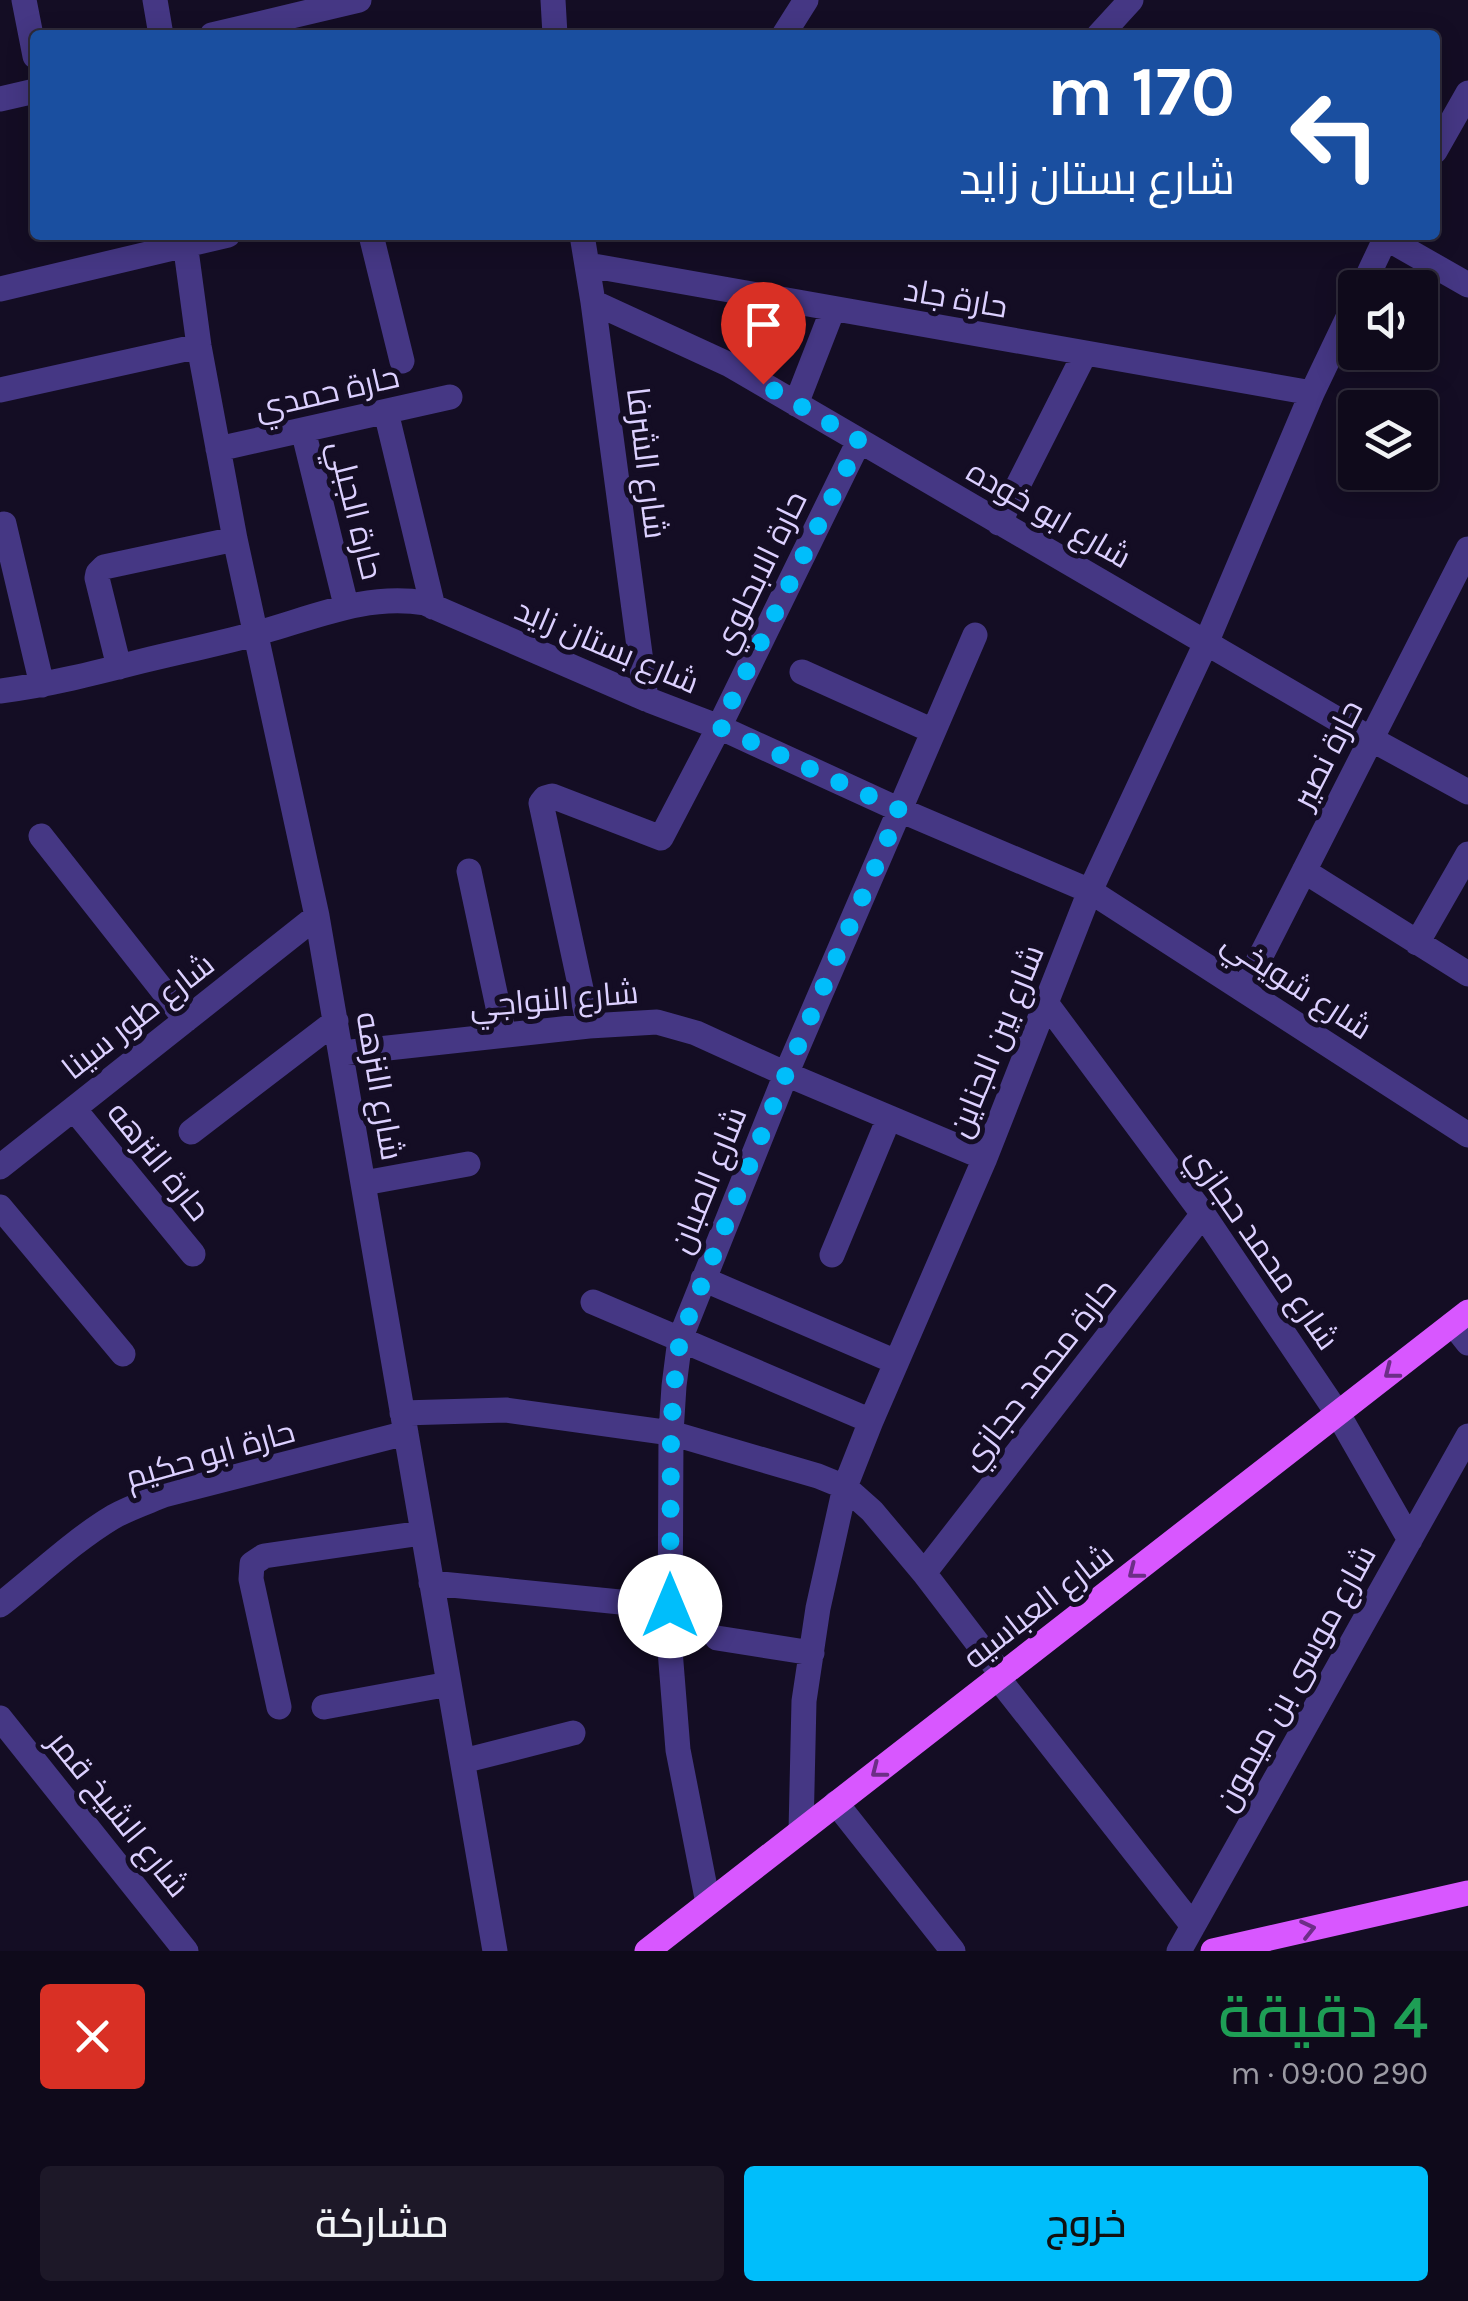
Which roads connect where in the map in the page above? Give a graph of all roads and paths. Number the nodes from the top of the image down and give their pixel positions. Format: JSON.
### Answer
{"nodes":[{"id":1,"x":24,"y":0,"type":"edge"},
{"id":2,"x":155,"y":0,"type":"edge"},
{"id":3,"x":359,"y":0,"type":"edge"},
{"id":4,"x":553,"y":0,"type":"edge"},
{"id":5,"x":806,"y":0,"type":"edge"},
{"id":6,"x":1130,"y":0,"type":"edge"},
{"id":7,"x":161,"y":30,"type":"edge"},
{"id":8,"x":233,"y":30,"type":"edge"},
{"id":9,"x":556,"y":30,"type":"edge"},
{"id":10,"x":787,"y":30,"type":"edge"},
{"id":11,"x":1103,"y":30,"type":"edge"},
{"id":12,"x":30,"y":31,"type":"edge"},
{"id":13,"x":30,"y":91,"type":"edge"},
{"id":14,"x":1468,"y":93,"type":"edge"},
{"id":15,"x":0,"y":99,"type":"edge"},
{"id":16,"x":1440,"y":142,"type":"edge"},
{"id":17,"x":185,"y":240,"type":"edge"},
{"id":18,"x":371,"y":240,"type":"edge"},
{"id":19,"x":583,"y":240,"type":"edge"},
{"id":20,"x":1384,"y":240,"type":"edge"},
{"id":21,"x":1393,"y":240,"type":"edge"},
{"id":22,"x":588,"y":265,"type":"junction"},
{"id":23,"x":1370,"y":270,"type":"edge"},
{"id":24,"x":1468,"y":285,"type":"edge"},
{"id":25,"x":0,"y":290,"type":"edge"},
{"id":26,"x":594,"y":302,"type":"junction"},
{"id":27,"x":833,"y":309,"type":"junction"},
{"id":28,"x":1338,"y":339,"type":"edge"},
{"id":29,"x":199,"y":346,"type":"junction"},
{"id":30,"x":1085,"y":353,"type":"junction"},
{"id":31,"x":402,"y":360,"type":"dead end"},
{"id":32,"x":0,"y":390,"type":"edge"},
{"id":33,"x":1312,"y":393,"type":"junction"},
{"id":34,"x":450,"y":398,"type":"dead end"},
{"id":35,"x":796,"y":404,"type":"junction"},
{"id":36,"x":386,"y":412,"type":"junction"},
{"id":37,"x":304,"y":430,"type":"junction"},
{"id":38,"x":860,"y":441,"type":"junction"},
{"id":39,"x":218,"y":449,"type":"junction"},
{"id":40,"x":999,"y":523,"type":"junction"},
{"id":41,"x":4,"y":524,"type":"dead end"},
{"id":42,"x":235,"y":539,"type":"junction"},
{"id":43,"x":1468,"y":549,"type":"edge"},
{"id":44,"x":346,"y":606,"type":"junction"},
{"id":45,"x":433,"y":607,"type":"junction"},
{"id":46,"x":255,"y":634,"type":"junction"},
{"id":47,"x":975,"y":635,"type":"dead end"},
{"id":48,"x":1206,"y":643,"type":"junction"},
{"id":49,"x":120,"y":667,"type":"junction"},
{"id":50,"x":802,"y":672,"type":"dead end"},
{"id":51,"x":42,"y":686,"type":"junction"},
{"id":52,"x":0,"y":691,"type":"edge"},
{"id":53,"x":646,"y":699,"type":"junction"},
{"id":54,"x":719,"y":727,"type":"junction"},
{"id":55,"x":933,"y":730,"type":"junction"},
{"id":56,"x":1371,"y":740,"type":"junction"},
{"id":57,"x":1468,"y":792,"type":"edge"},
{"id":58,"x":900,"y":810,"type":"junction"},
{"id":59,"x":41,"y":836,"type":"dead end"},
{"id":60,"x":1468,"y":854,"type":"edge"},
{"id":61,"x":469,"y":871,"type":"dead end"},
{"id":62,"x":1304,"y":871,"type":"junction"},
{"id":63,"x":1090,"y":891,"type":"junction"},
{"id":64,"x":317,"y":916,"type":"junction"},
{"id":65,"x":1417,"y":943,"type":"junction"},
{"id":66,"x":1468,"y":974,"type":"edge"},
{"id":67,"x":1244,"y":989,"type":"junction"},
{"id":68,"x":1046,"y":1003,"type":"junction"},
{"id":69,"x":186,"y":1020,"type":"junction"},
{"id":70,"x":336,"y":1022,"type":"junction"},
{"id":71,"x":590,"y":1026,"type":"junction"},
{"id":72,"x":504,"y":1035,"type":"junction"},
{"id":73,"x":342,"y":1053,"type":"junction"},
{"id":74,"x":786,"y":1074,"type":"junction"},
{"id":75,"x":74,"y":1109,"type":"junction"},
{"id":76,"x":889,"y":1118,"type":"junction"},
{"id":77,"x":192,"y":1132,"type":"dead end"},
{"id":78,"x":1468,"y":1135,"type":"edge"},
{"id":79,"x":985,"y":1158,"type":"junction"},
{"id":80,"x":468,"y":1164,"type":"dead end"},
{"id":81,"x":0,"y":1168,"type":"edge"},
{"id":82,"x":364,"y":1184,"type":"junction"},
{"id":83,"x":0,"y":1207,"type":"edge"},
{"id":84,"x":1202,"y":1214,"type":"junction"},
{"id":85,"x":193,"y":1254,"type":"dead end"},
{"id":86,"x":832,"y":1255,"type":"dead end"},
{"id":87,"x":703,"y":1279,"type":"junction"},
{"id":88,"x":593,"y":1302,"type":"dead end"},
{"id":89,"x":1463,"y":1326,"type":"edge"},
{"id":90,"x":680,"y":1339,"type":"junction"},
{"id":91,"x":124,"y":1354,"type":"dead end"},
{"id":92,"x":896,"y":1362,"type":"junction"},
{"id":93,"x":1338,"y":1414,"type":"junction"},
{"id":94,"x":871,"y":1421,"type":"junction"},
{"id":95,"x":404,"y":1423,"type":"junction"},
{"id":96,"x":671,"y":1434,"type":"junction"},
{"id":97,"x":1468,"y":1436,"type":"edge"},
{"id":98,"x":845,"y":1487,"type":"junction"},
{"id":99,"x":422,"y":1533,"type":"junction"},
{"id":100,"x":1410,"y":1540,"type":"junction"},
{"id":101,"x":924,"y":1572,"type":"junction"},
{"id":102,"x":431,"y":1583,"type":"junction"},
{"id":103,"x":0,"y":1605,"type":"edge"},
{"id":104,"x":670,"y":1606,"type":"junction"},
{"id":105,"x":717,"y":1638,"type":"dead end"},
{"id":106,"x":812,"y":1654,"type":"junction"},
{"id":107,"x":1000,"y":1676,"type":"junction"},
{"id":108,"x":449,"y":1684,"type":"junction"},
{"id":109,"x":278,"y":1707,"type":"dead end"},
{"id":110,"x":324,"y":1707,"type":"dead end"},
{"id":111,"x":0,"y":1718,"type":"edge"},
{"id":112,"x":573,"y":1733,"type":"dead end"},
{"id":113,"x":462,"y":1761,"type":"junction"},
{"id":114,"x":836,"y":1803,"type":"junction"},
{"id":115,"x":802,"y":1831,"type":"junction"},
{"id":116,"x":1468,"y":1893,"type":"edge"},
{"id":117,"x":708,"y":1903,"type":"junction"},
{"id":118,"x":1194,"y":1926,"type":"junction"},
{"id":119,"x":186,"y":1951,"type":"edge"},
{"id":120,"x":495,"y":1951,"type":"edge"},
{"id":121,"x":647,"y":1951,"type":"edge"},
{"id":122,"x":953,"y":1951,"type":"edge"},
{"id":123,"x":1178,"y":1951,"type":"edge"},
{"id":124,"x":1213,"y":1951,"type":"edge"}],
"edges":[{"from":1,"to":12,"type":"street"},
{"from":2,"to":7,"type":"street"},
{"from":3,"to":8,"type":"street"},
{"from":4,"to":9,"type":"street"},
{"from":5,"to":10,"type":"street"},
{"from":6,"to":11,"type":"street"},
{"from":13,"to":15,"type":"street"},
{"from":14,"to":16,"type":"street"},
{"from":17,"to":25,"type":"street"},
{"from":17,"to":29,"type":"street","name":"شارع النزهه"},
{"from":18,"to":31,"type":"street"},
{"from":19,"to":22,"type":"street","name":"شارع الشرفا"},
{"from":20,"to":23,"type":"street"},
{"from":21,"to":24,"type":"street"},
{"from":22,"to":26,"type":"street","name":"شارع الشرفا"},
{"from":22,"to":27,"type":"street","name":"حارة جاد"},
{"from":26,"to":35,"type":"street","name":"شارع ابو خوده"},
{"from":26,"to":53,"type":"street","name":"شارع الشرفا"},
{"from":27,"to":30,"type":"street","name":"حارة جاد"},
{"from":27,"to":35,"type":"street"},
{"from":28,"to":33,"type":"street","name":"شارع بين الجناين"},
{"from":29,"to":32,"type":"street"},
{"from":29,"to":39,"type":"street","name":"شارع النزهه"},
{"from":30,"to":33,"type":"street","name":"حارة جاد"},
{"from":30,"to":40,"type":"street"},
{"from":33,"to":48,"type":"street","name":"شارع بين الجناين"},
{"from":34,"to":36,"type":"street","name":"حارة حمدي"},
{"from":35,"to":38,"type":"street","name":"شارع ابو خوده"},
{"from":36,"to":37,"type":"street","name":"حارة حمدي"},
{"from":36,"to":45,"type":"street"},
{"from":37,"to":39,"type":"street","name":"حارة حمدي"},
{"from":37,"to":44,"type":"street","name":"حارة الجبلي"},
{"from":38,"to":40,"type":"street","name":"شارع ابو خوده"},
{"from":38,"to":54,"type":"street","name":"حارة الابحلوي"},
{"from":39,"to":42,"type":"street","name":"شارع النزهه"},
{"from":40,"to":48,"type":"street","name":"شارع ابو خوده"},
{"from":41,"to":51,"type":"street"},
{"from":42,"to":46,"type":"street","name":"شارع النزهه"},
{"from":42,"to":49,"type":"street"},
{"from":43,"to":56,"type":"street","name":"حارة نصير"},
{"from":44,"to":45,"type":"street","name":"شارع بستان زايد"},
{"from":44,"to":46,"type":"street","name":"شارع بستان زايد"},
{"from":45,"to":53,"type":"street","name":"شارع بستان زايد"},
{"from":46,"to":49,"type":"street","name":"شارع بستان زايد"},
{"from":46,"to":64,"type":"street","name":"شارع النزهه"},
{"from":47,"to":55,"type":"street","name":"شارع الصبان"},
{"from":48,"to":56,"type":"street","name":"شارع ابو خوده"},
{"from":48,"to":63,"type":"street","name":"شارع بين الجناين"},
{"from":49,"to":51,"type":"street","name":"شارع بستان زايد"},
{"from":50,"to":55,"type":"street"},
{"from":51,"to":52,"type":"street","name":"شارع بستان زايد"},
{"from":53,"to":54,"type":"street","name":"شارع بستان زايد"},
{"from":54,"to":58,"type":"street","name":"شارع بستان زايد"},
{"from":54,"to":71,"type":"street","name":"حارة الابحلوي"},
{"from":55,"to":58,"type":"street","name":"شارع الصبان"},
{"from":56,"to":57,"type":"street","name":"شارع ابو خوده"},
{"from":56,"to":62,"type":"street","name":"حارة نصير"},
{"from":58,"to":63,"type":"street","name":"شارع بستان زايد"},
{"from":58,"to":74,"type":"street","name":"شارع الصبان"},
{"from":59,"to":69,"type":"street"},
{"from":60,"to":65,"type":"street"},
{"from":61,"to":72,"type":"street"},
{"from":62,"to":65,"type":"street"},
{"from":62,"to":67,"type":"street","name":"حارة نصير"},
{"from":63,"to":67,"type":"street","name":"شارع شويخي"},
{"from":63,"to":68,"type":"street","name":"شارع بين الجناين"},
{"from":64,"to":69,"type":"street","name":"شارع طور سينا"},
{"from":64,"to":70,"type":"street","name":"شارع النزهه"},
{"from":65,"to":66,"type":"street"},
{"from":67,"to":78,"type":"street","name":"شارع شويخي"},
{"from":68,"to":79,"type":"street","name":"شارع بين الجناين"},
{"from":68,"to":84,"type":"street","name":"شارع محمد حجازي"},
{"from":69,"to":75,"type":"street","name":"شارع طور سينا"},
{"from":70,"to":73,"type":"street","name":"شارع النزهه"},
{"from":70,"to":77,"type":"street"},
{"from":71,"to":72,"type":"street","name":"شارع النواجي"},
{"from":71,"to":74,"type":"street","name":"شارع النواجي"},
{"from":72,"to":73,"type":"street","name":"شارع النواجي"},
{"from":73,"to":82,"type":"street","name":"شارع النزهه"},
{"from":74,"to":76,"type":"street","name":"شارع النواجي"},
{"from":74,"to":87,"type":"street","name":"شارع الصبان"},
{"from":75,"to":81,"type":"street","name":"شارع طور سينا"},
{"from":75,"to":85,"type":"street","name":"حارة النزهه"},
{"from":76,"to":79,"type":"street","name":"شارع النواجي"},
{"from":76,"to":86,"type":"street"},
{"from":79,"to":92,"type":"street","name":"شارع بين الجناين"},
{"from":80,"to":82,"type":"street"},
{"from":82,"to":95,"type":"street","name":"شارع النزهه"},
{"from":83,"to":91,"type":"street"},
{"from":84,"to":93,"type":"street","name":"شارع محمد حجازي"},
{"from":84,"to":101,"type":"street","name":"حارة محمد حجازي"},
{"from":87,"to":90,"type":"street","name":"شارع الصبان"},
{"from":87,"to":92,"type":"street"},
{"from":88,"to":90,"type":"street"},
{"from":89,"to":93,"type":"main road","name":"شارع العباسيه","one_way":true},
{"from":90,"to":94,"type":"street"},
{"from":90,"to":96,"type":"street","name":"شارع الصبان"},
{"from":92,"to":94,"type":"street","name":"شارع بين الجناين"},
{"from":93,"to":100,"type":"street","name":"شارع محمد حجازي"},
{"from":93,"to":107,"type":"main road","name":"شارع العباسيه","one_way":true},
{"from":94,"to":98,"type":"street","name":"شارع بين الجناين"},
{"from":95,"to":96,"type":"street","name":"حارة ابو حكيم"},
{"from":95,"to":99,"type":"street","name":"شارع النزهه"},
{"from":95,"to":103,"type":"street","name":"حارة ابو حكيم"},
{"from":96,"to":98,"type":"street","name":"حارة ابو حكيم"},
{"from":96,"to":104,"type":"street","name":"شارع الصبان"},
{"from":97,"to":100,"type":"street","name":"شارع موسى بن ميمون"},
{"from":98,"to":101,"type":"street"},
{"from":98,"to":106,"type":"street","name":"شارع بين الجناين"},
{"from":99,"to":102,"type":"street","name":"شارع النزهه"},
{"from":99,"to":109,"type":"street"},
{"from":100,"to":118,"type":"street","name":"شارع موسى بن ميمون"},
{"from":101,"to":107,"type":"street"},
{"from":102,"to":104,"type":"street"},
{"from":102,"to":108,"type":"street","name":"شارع النزهه"},
{"from":104,"to":117,"type":"street","name":"شارع الصبان"},
{"from":105,"to":106,"type":"street"},
{"from":106,"to":115,"type":"street","name":"شارع بين الجناين"},
{"from":107,"to":114,"type":"main road","name":"شارع العباسيه","one_way":true},
{"from":107,"to":118,"type":"street"},
{"from":108,"to":110,"type":"street"},
{"from":108,"to":113,"type":"street","name":"شارع النزهه"},
{"from":111,"to":119,"type":"street","name":"شارع الشيخ قمر"},
{"from":112,"to":113,"type":"street"},
{"from":113,"to":120,"type":"street","name":"شارع النزهه"},
{"from":114,"to":115,"type":"main road","name":"شارع العباسيه"},
{"from":114,"to":122,"type":"street"},
{"from":115,"to":117,"type":"main road","name":"شارع العباسيه"},
{"from":124,"to":116,"type":"main road","one_way":true},
{"from":117,"to":121,"type":"main road","name":"شارع العباسيه"},
{"from":118,"to":123,"type":"street","name":"شارع موسى بن ميمون"}]}
